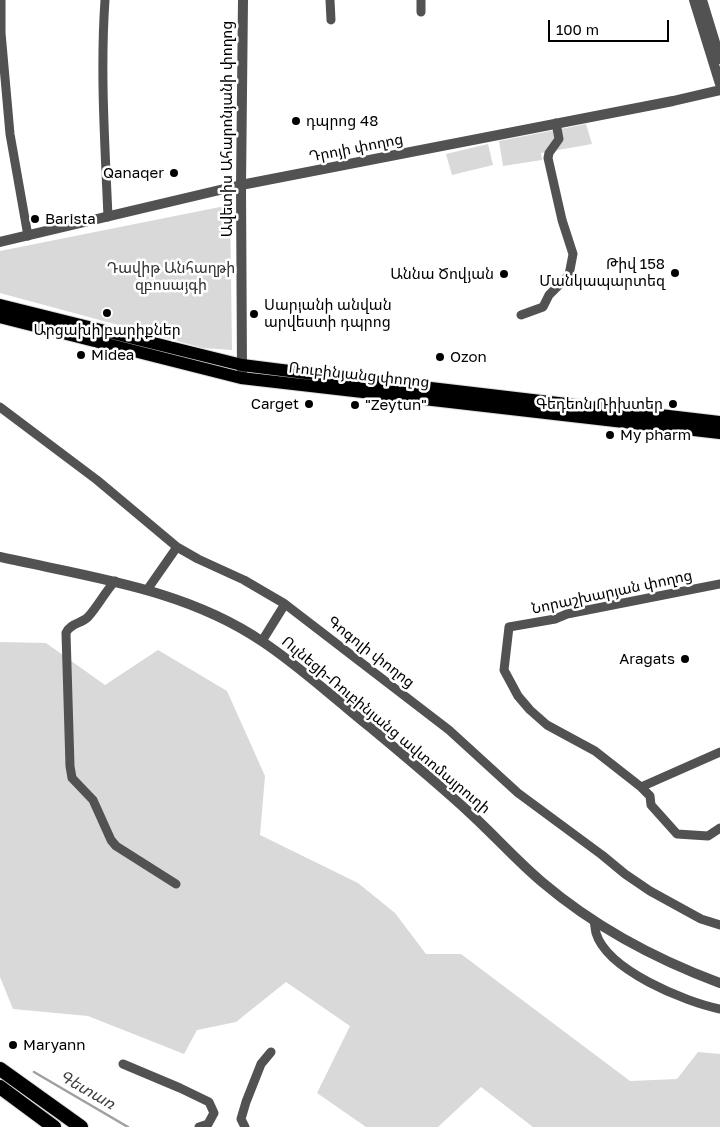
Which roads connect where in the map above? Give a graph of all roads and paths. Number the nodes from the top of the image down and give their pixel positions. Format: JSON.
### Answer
{"nodes":[{"id":1,"x":1,"y":0,"type":"edge"},
{"id":2,"x":104,"y":0,"type":"edge"},
{"id":3,"x":243,"y":0,"type":"edge"},
{"id":4,"x":330,"y":0,"type":"edge"},
{"id":5,"x":420,"y":0,"type":"edge"},
{"id":6,"x":694,"y":0,"type":"edge"},
{"id":7,"x":702,"y":0,"type":"edge"},
{"id":8,"x":421,"y":12,"type":"dead end"},
{"id":9,"x":330,"y":20,"type":"dead end"},
{"id":10,"x":720,"y":59,"type":"edge"},
{"id":11,"x":720,"y":84,"type":"edge"},
{"id":12,"x":720,"y":90,"type":"edge"},
{"id":13,"x":556,"y":122,"type":"junction"},
{"id":14,"x":241,"y":185,"type":"junction"},
{"id":15,"x":108,"y":217,"type":"junction"},
{"id":16,"x":28,"y":236,"type":"junction"},
{"id":17,"x":0,"y":242,"type":"edge"},
{"id":18,"x":0,"y":305,"type":"edge"},
{"id":19,"x":521,"y":315,"type":"dead end"},
{"id":20,"x":0,"y":317,"type":"edge"},
{"id":21,"x":242,"y":364,"type":"junction"},
{"id":22,"x":241,"y":378,"type":"junction"},
{"id":23,"x":0,"y":407,"type":"edge"},
{"id":24,"x":720,"y":422,"type":"edge"},
{"id":25,"x":720,"y":433,"type":"edge"},
{"id":26,"x":177,"y":547,"type":"junction"},
{"id":27,"x":0,"y":557,"type":"edge"},
{"id":28,"x":114,"y":581,"type":"junction"},
{"id":29,"x":720,"y":584,"type":"edge"},
{"id":30,"x":147,"y":590,"type":"junction"},
{"id":31,"x":286,"y":604,"type":"junction"},
{"id":32,"x":262,"y":641,"type":"junction"},
{"id":33,"x":720,"y":752,"type":"edge"},
{"id":34,"x":641,"y":787,"type":"junction"},
{"id":35,"x":720,"y":828,"type":"edge"},
{"id":36,"x":176,"y":884,"type":"dead end"},
{"id":37,"x":594,"y":921,"type":"junction"},
{"id":38,"x":720,"y":925,"type":"edge"},
{"id":39,"x":720,"y":983,"type":"edge"},
{"id":40,"x":720,"y":1009,"type":"edge"},
{"id":41,"x":271,"y":1052,"type":"dead end"},
{"id":42,"x":123,"y":1064,"type":"dead end"},
{"id":43,"x":0,"y":1069,"type":"edge"},
{"id":44,"x":0,"y":1087,"type":"edge"},
{"id":45,"x":54,"y":1127,"type":"edge"},
{"id":46,"x":81,"y":1127,"type":"edge"},
{"id":47,"x":199,"y":1127,"type":"edge"},
{"id":48,"x":245,"y":1127,"type":"edge"}],
"edges":[{"from":1,"to":16,"type":"street"},
{"from":2,"to":15,"type":"street"},
{"from":3,"to":14,"type":"street","name":"Ավետիս Ահարոնյանի փողոց"},
{"from":4,"to":9,"type":"street"},
{"from":5,"to":8,"type":"street"},
{"from":6,"to":11,"type":"street"},
{"from":7,"to":10,"type":"street"},
{"from":12,"to":13,"type":"street","name":"Դրոյի փողոց"},
{"from":13,"to":14,"type":"street","name":"Դրոյի փողոց"},
{"from":13,"to":19,"type":"street"},
{"from":14,"to":15,"type":"street","name":"Դրոյի փողոց"},
{"from":14,"to":21,"type":"street","name":"Ավետիս Ահարոնյանի փողոց"},
{"from":15,"to":16,"type":"street","name":"Դրոյի փողոց"},
{"from":16,"to":17,"type":"street","name":"Դրոյի փողոց"},
{"from":18,"to":21,"type":"main road","name":"Ռուբինյանց փողոց"},
{"from":20,"to":22,"type":"main road","name":"Ռուբինյանց փողոց"},
{"from":21,"to":22,"type":"street","name":"Ավետիս Ահարոնյանի փողոց"},
{"from":21,"to":24,"type":"main road","name":"Ռուբինյանց փողոց"},
{"from":22,"to":25,"type":"main road","name":"Ռուբինյանց փողոց"},
{"from":23,"to":26,"type":"street","name":"Գոգոլի փողոց"},
{"from":26,"to":30,"type":"street"},
{"from":26,"to":31,"type":"street","name":"Գոգոլի փողոց"},
{"from":27,"to":28,"type":"street","name":"Ուլնեցի-Ռուբինյանց ավտոմայրուղի"},
{"from":28,"to":30,"type":"street","name":"Ուլնեցի-Ռուբինյանց ավտոմայրուղի"},
{"from":28,"to":36,"type":"street"},
{"from":29,"to":34,"type":"street","name":"Նորաշխարյան փողոց"},
{"from":30,"to":32,"type":"street","name":"Ուլնեցի-Ռուբինյանց ավտոմայրուղի"},
{"from":31,"to":32,"type":"street"},
{"from":31,"to":38,"type":"street","name":"Գոգոլի փողոց"},
{"from":32,"to":37,"type":"street","name":"Ուլնեցի-Ռուբինյանց ավտոմայրուղի"},
{"from":33,"to":34,"type":"street"},
{"from":34,"to":35,"type":"street"},
{"from":37,"to":39,"type":"street","name":"Ուլնեցի-Ռուբինյանց ավտոմայրուղի"},
{"from":37,"to":40,"type":"street"},
{"from":41,"to":48,"type":"street"},
{"from":42,"to":47,"type":"street"},
{"from":43,"to":46,"type":"highway"},
{"from":44,"to":45,"type":"highway"}]}
